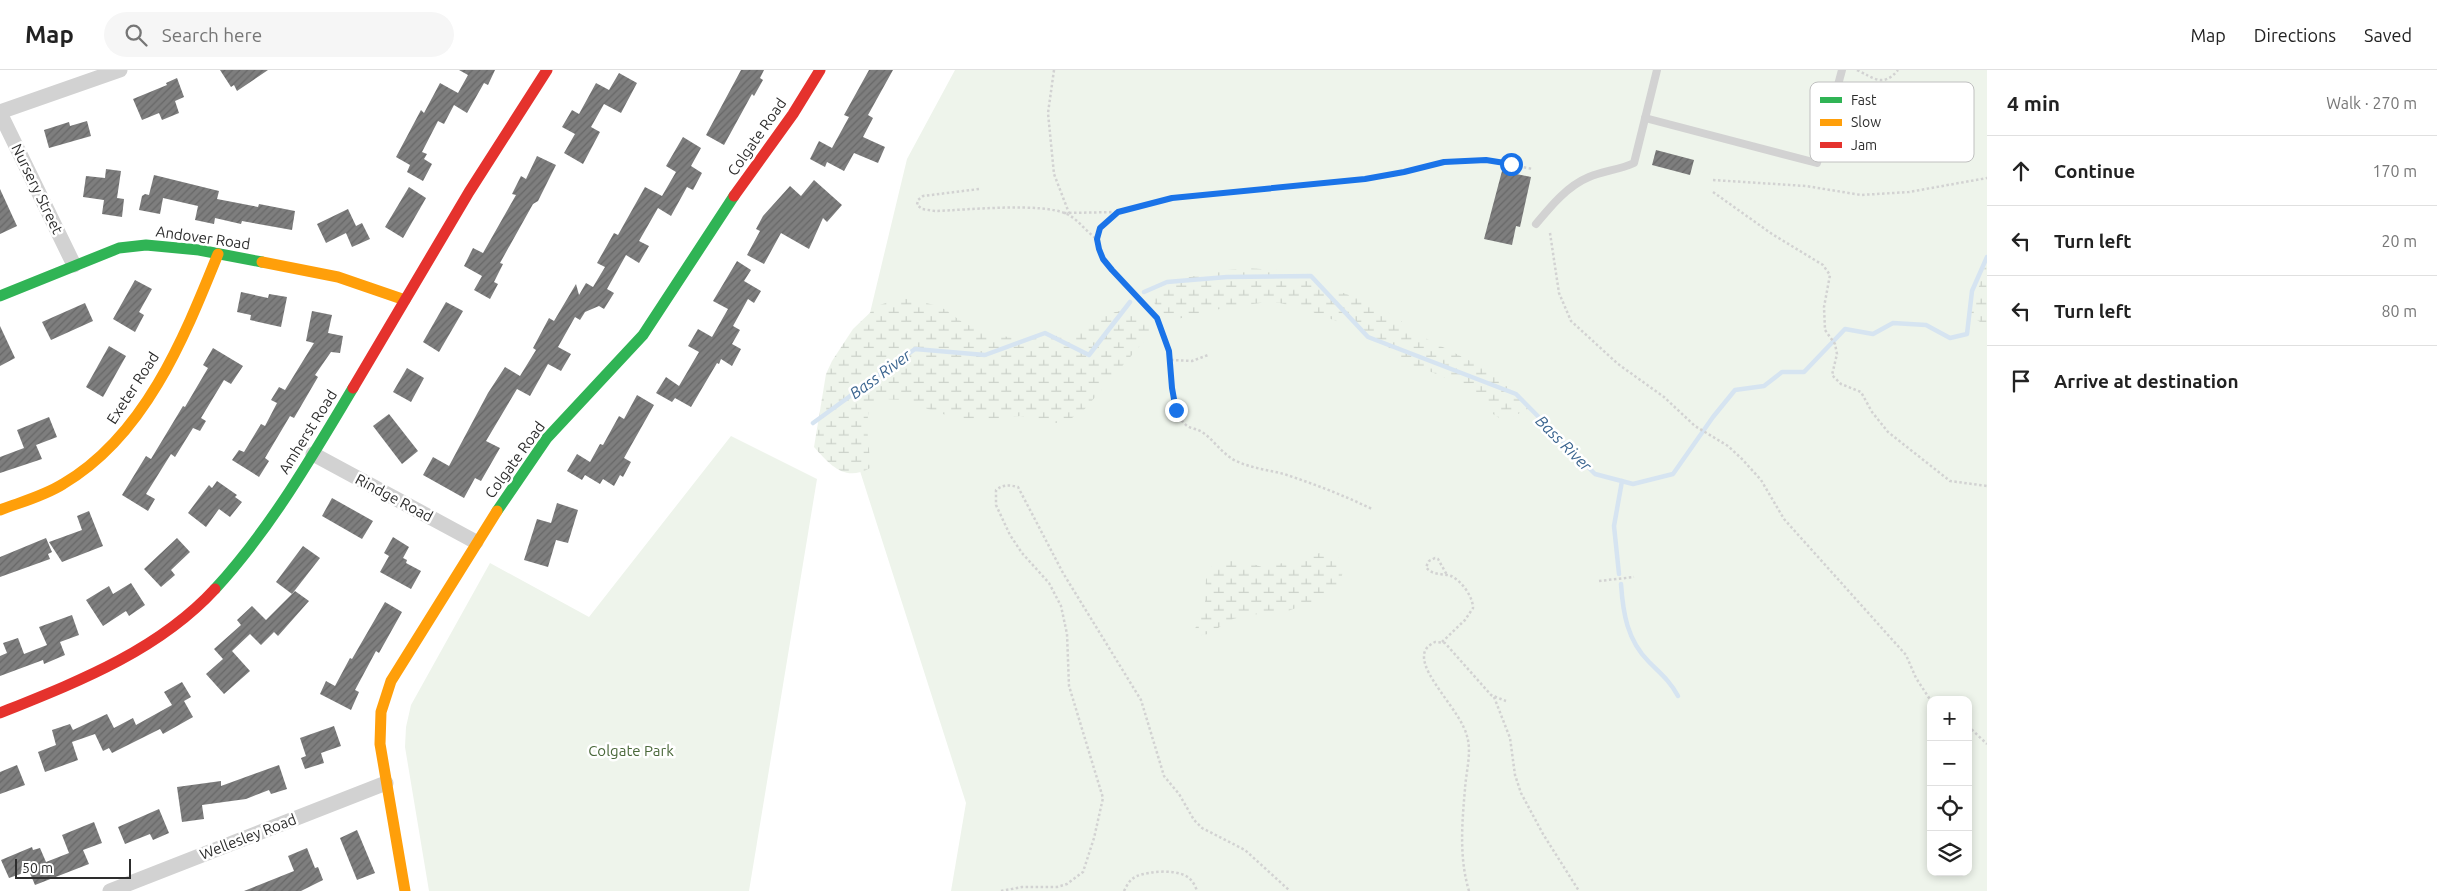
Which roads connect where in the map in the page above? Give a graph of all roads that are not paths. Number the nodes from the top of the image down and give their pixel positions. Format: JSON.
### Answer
{"nodes":[{"id":1,"x":120,"y":70,"type":"edge"},
{"id":2,"x":547,"y":70,"type":"edge"},
{"id":3,"x":820,"y":70,"type":"edge"},
{"id":4,"x":1657,"y":70,"type":"edge"},
{"id":5,"x":0,"y":112,"type":"edge"},
{"id":6,"x":1645,"y":118,"type":"junction"},
{"id":7,"x":1810,"y":161,"type":"edge"},
{"id":8,"x":1536,"y":224,"type":"dead end"},
{"id":9,"x":218,"y":254,"type":"junction"},
{"id":10,"x":74,"y":265,"type":"junction"},
{"id":11,"x":0,"y":296,"type":"edge"},
{"id":12,"x":405,"y":300,"type":"junction"},
{"id":13,"x":313,"y":454,"type":"junction"},
{"id":14,"x":0,"y":510,"type":"edge"},
{"id":15,"x":476,"y":542,"type":"junction"},
{"id":16,"x":0,"y":714,"type":"edge"},
{"id":17,"x":386,"y":783,"type":"junction"},
{"id":18,"x":110,"y":891,"type":"edge"},
{"id":19,"x":405,"y":891,"type":"edge"}],
"edges":[{"from":1,"to":5,"type":"street"},
{"from":2,"to":12,"type":"street","name":"Amherst Road"},
{"from":3,"to":15,"type":"street","name":"Colgate Road"},
{"from":4,"to":6,"type":"lane"},
{"from":5,"to":10,"type":"street","name":"Nursery Street"},
{"from":6,"to":7,"type":"lane"},
{"from":6,"to":8,"type":"lane"},
{"from":9,"to":10,"type":"street","name":"Andover Road"},
{"from":9,"to":12,"type":"street","name":"Andover Road"},
{"from":9,"to":14,"type":"street","name":"Exeter Road"},
{"from":10,"to":11,"type":"street","name":"Andover Road"},
{"from":12,"to":13,"type":"street","name":"Amherst Road"},
{"from":13,"to":15,"type":"street","name":"Rindge Road"},
{"from":13,"to":16,"type":"street","name":"Amherst Road"},
{"from":15,"to":17,"type":"street","name":"Colgate Road"},
{"from":17,"to":18,"type":"street","name":"Wellesley Road"},
{"from":17,"to":19,"type":"street","name":"Colgate Road"}]}
